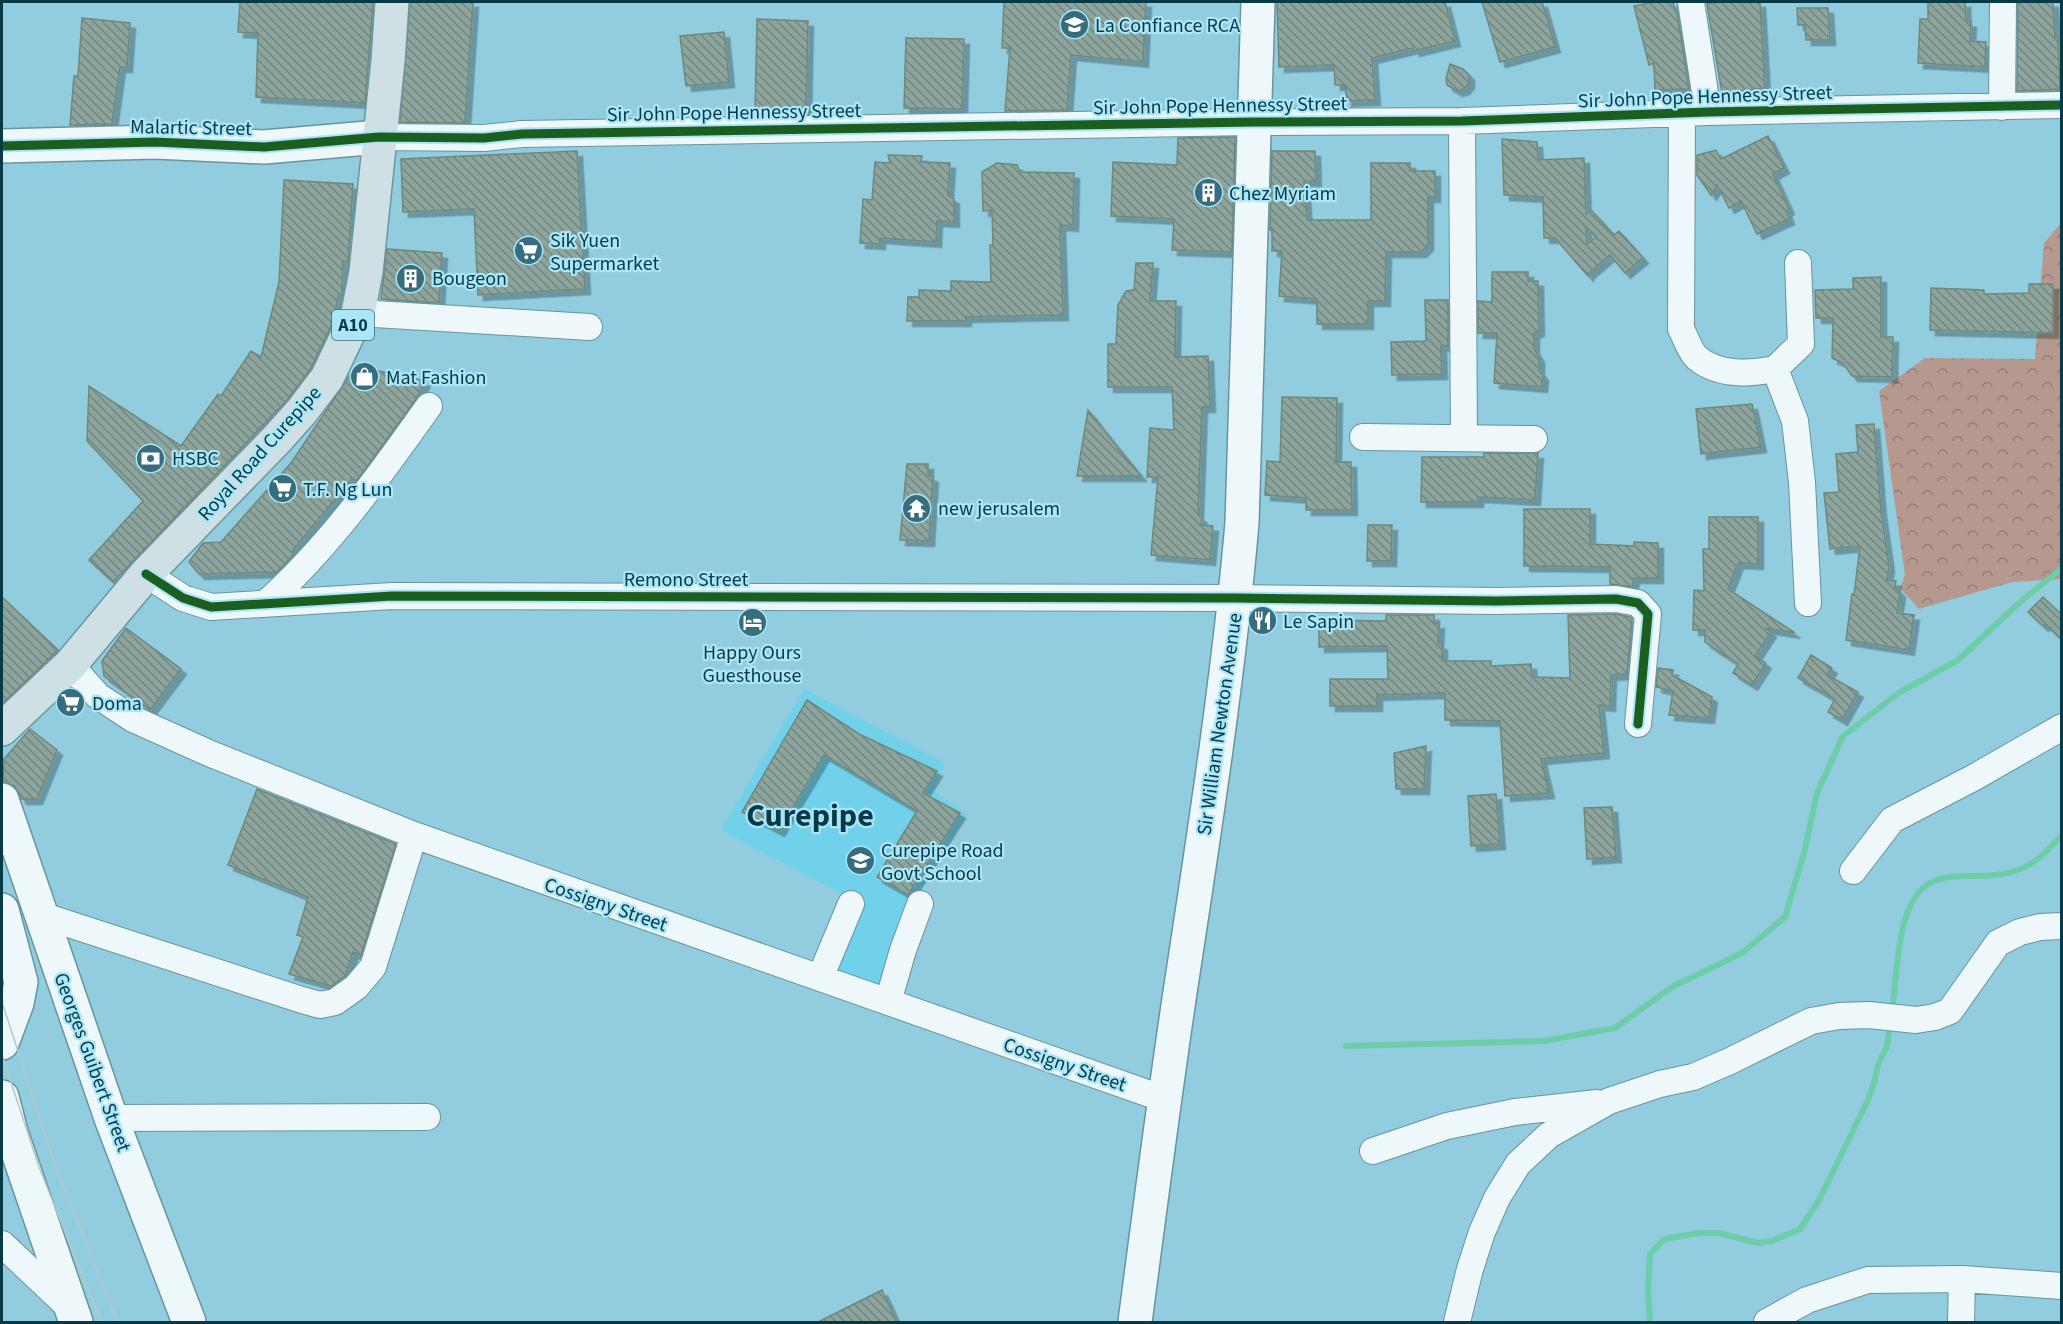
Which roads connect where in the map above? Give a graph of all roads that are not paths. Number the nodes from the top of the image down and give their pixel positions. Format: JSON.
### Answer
{"nodes":[{"id":1,"x":392,"y":2,"type":"edge"},
{"id":2,"x":1258,"y":2,"type":"edge"},
{"id":3,"x":1691,"y":2,"type":"edge"},
{"id":4,"x":2003,"y":2,"type":"edge"},
{"id":5,"x":2061,"y":105,"type":"edge"},
{"id":6,"x":2002,"y":107,"type":"junction"},
{"id":7,"x":1708,"y":112,"type":"junction"},
{"id":8,"x":1682,"y":114,"type":"junction"},
{"id":9,"x":1462,"y":121,"type":"junction"},
{"id":10,"x":1253,"y":122,"type":"junction"},
{"id":11,"x":379,"y":137,"type":"junction"},
{"id":12,"x":2,"y":146,"type":"edge"},
{"id":13,"x":1798,"y":263,"type":"dead end"},
{"id":14,"x":358,"y":313,"type":"junction"},
{"id":15,"x":589,"y":327,"type":"dead end"},
{"id":16,"x":1775,"y":369,"type":"junction"},
{"id":17,"x":429,"y":406,"type":"dead end"},
{"id":18,"x":1363,"y":437,"type":"dead end"},
{"id":19,"x":1464,"y":438,"type":"junction"},
{"id":20,"x":1534,"y":439,"type":"dead end"},
{"id":21,"x":146,"y":574,"type":"junction"},
{"id":22,"x":1236,"y":598,"type":"junction"},
{"id":23,"x":1808,"y":603,"type":"dead end"},
{"id":24,"x":265,"y":604,"type":"junction"},
{"id":25,"x":69,"y":665,"type":"junction"},
{"id":26,"x":1638,"y":724,"type":"dead end"},
{"id":27,"x":2061,"y":727,"type":"edge"},
{"id":28,"x":2,"y":729,"type":"edge"},
{"id":29,"x":2,"y":800,"type":"edge"},
{"id":30,"x":414,"y":836,"type":"junction"},
{"id":31,"x":1853,"y":872,"type":"dead end"},
{"id":32,"x":851,"y":904,"type":"dead end"},
{"id":33,"x":921,"y":904,"type":"dead end"},
{"id":34,"x":2,"y":910,"type":"edge"},
{"id":35,"x":41,"y":915,"type":"junction"},
{"id":36,"x":2061,"y":926,"type":"edge"},
{"id":37,"x":820,"y":978,"type":"junction"},
{"id":38,"x":888,"y":1002,"type":"junction"},
{"id":39,"x":2,"y":1043,"type":"edge"},
{"id":40,"x":2,"y":1097,"type":"edge"},
{"id":41,"x":1164,"y":1099,"type":"junction"},
{"id":42,"x":1609,"y":1101,"type":"junction"},
{"id":43,"x":427,"y":1117,"type":"dead end"},
{"id":44,"x":111,"y":1118,"type":"junction"},
{"id":45,"x":1373,"y":1151,"type":"dead end"},
{"id":46,"x":2,"y":1244,"type":"edge"},
{"id":47,"x":1962,"y":1278,"type":"junction"},
{"id":48,"x":2061,"y":1286,"type":"edge"},
{"id":49,"x":74,"y":1316,"type":"edge"},
{"id":50,"x":189,"y":1323,"type":"edge"},
{"id":51,"x":1135,"y":1323,"type":"edge"},
{"id":52,"x":1456,"y":1323,"type":"edge"},
{"id":53,"x":1767,"y":1323,"type":"edge"},
{"id":54,"x":1961,"y":1323,"type":"edge"}],
"edges":[{"from":1,"to":11,"type":"main road","name":"Royal Road Curepipe","number":"A10"},
{"from":2,"to":10,"type":"street","name":"Sir William Newton Avenue"},
{"from":3,"to":7,"type":"street"},
{"from":4,"to":6,"type":"street"},
{"from":5,"to":6,"type":"street","name":"Sir John Pope Hennessy Street"},
{"from":6,"to":7,"type":"street","name":"Sir John Pope Hennessy Street"},
{"from":7,"to":8,"type":"street","name":"Sir John Pope Hennessy Street"},
{"from":8,"to":9,"type":"street","name":"Sir John Pope Hennessy Street"},
{"from":8,"to":16,"type":"street"},
{"from":9,"to":10,"type":"street","name":"Sir John Pope Hennessy Street"},
{"from":9,"to":19,"type":"street"},
{"from":10,"to":11,"type":"street","name":"Sir John Pope Hennessy Street"},
{"from":10,"to":22,"type":"street","name":"Sir William Newton Avenue"},
{"from":11,"to":12,"type":"street","name":"Malartic Street"},
{"from":11,"to":14,"type":"main road","name":"Royal Road Curepipe","number":"A10"},
{"from":13,"to":16,"type":"street"},
{"from":14,"to":15,"type":"street"},
{"from":14,"to":21,"type":"main road","name":"Royal Road Curepipe","number":"A10"},
{"from":16,"to":23,"type":"street"},
{"from":17,"to":24,"type":"street"},
{"from":18,"to":19,"type":"street"},
{"from":19,"to":20,"type":"street"},
{"from":21,"to":24,"type":"street","name":"Remono Street"},
{"from":21,"to":25,"type":"main road","name":"Royal Road Curepipe","number":"A10"},
{"from":22,"to":24,"type":"street","name":"Remono Street"},
{"from":22,"to":26,"type":"street","name":"Remono Street"},
{"from":22,"to":41,"type":"street","name":"Sir William Newton Avenue"},
{"from":25,"to":28,"type":"main road","name":"Royal Road Curepipe","number":"A10"},
{"from":25,"to":30,"type":"street","name":"Cossigny Street"},
{"from":27,"to":31,"type":"street"},
{"from":29,"to":35,"type":"street","name":"Georges Guibert Street"},
{"from":30,"to":35,"type":"street"},
{"from":30,"to":37,"type":"street","name":"Cossigny Street"},
{"from":32,"to":37,"type":"street"},
{"from":33,"to":38,"type":"street"},
{"from":34,"to":39,"type":"street"},
{"from":35,"to":44,"type":"street","name":"Georges Guibert Street"},
{"from":36,"to":42,"type":"street"},
{"from":37,"to":38,"type":"street","name":"Cossigny Street"},
{"from":38,"to":41,"type":"street","name":"Cossigny Street"},
{"from":40,"to":49,"type":"street"},
{"from":41,"to":51,"type":"street","name":"Sir William Newton Avenue"},
{"from":42,"to":45,"type":"street"},
{"from":42,"to":52,"type":"street"},
{"from":43,"to":44,"type":"street"},
{"from":44,"to":50,"type":"street","name":"Georges Guibert Street"},
{"from":46,"to":49,"type":"street"},
{"from":47,"to":48,"type":"street"},
{"from":47,"to":53,"type":"street"},
{"from":47,"to":54,"type":"street"}]}
